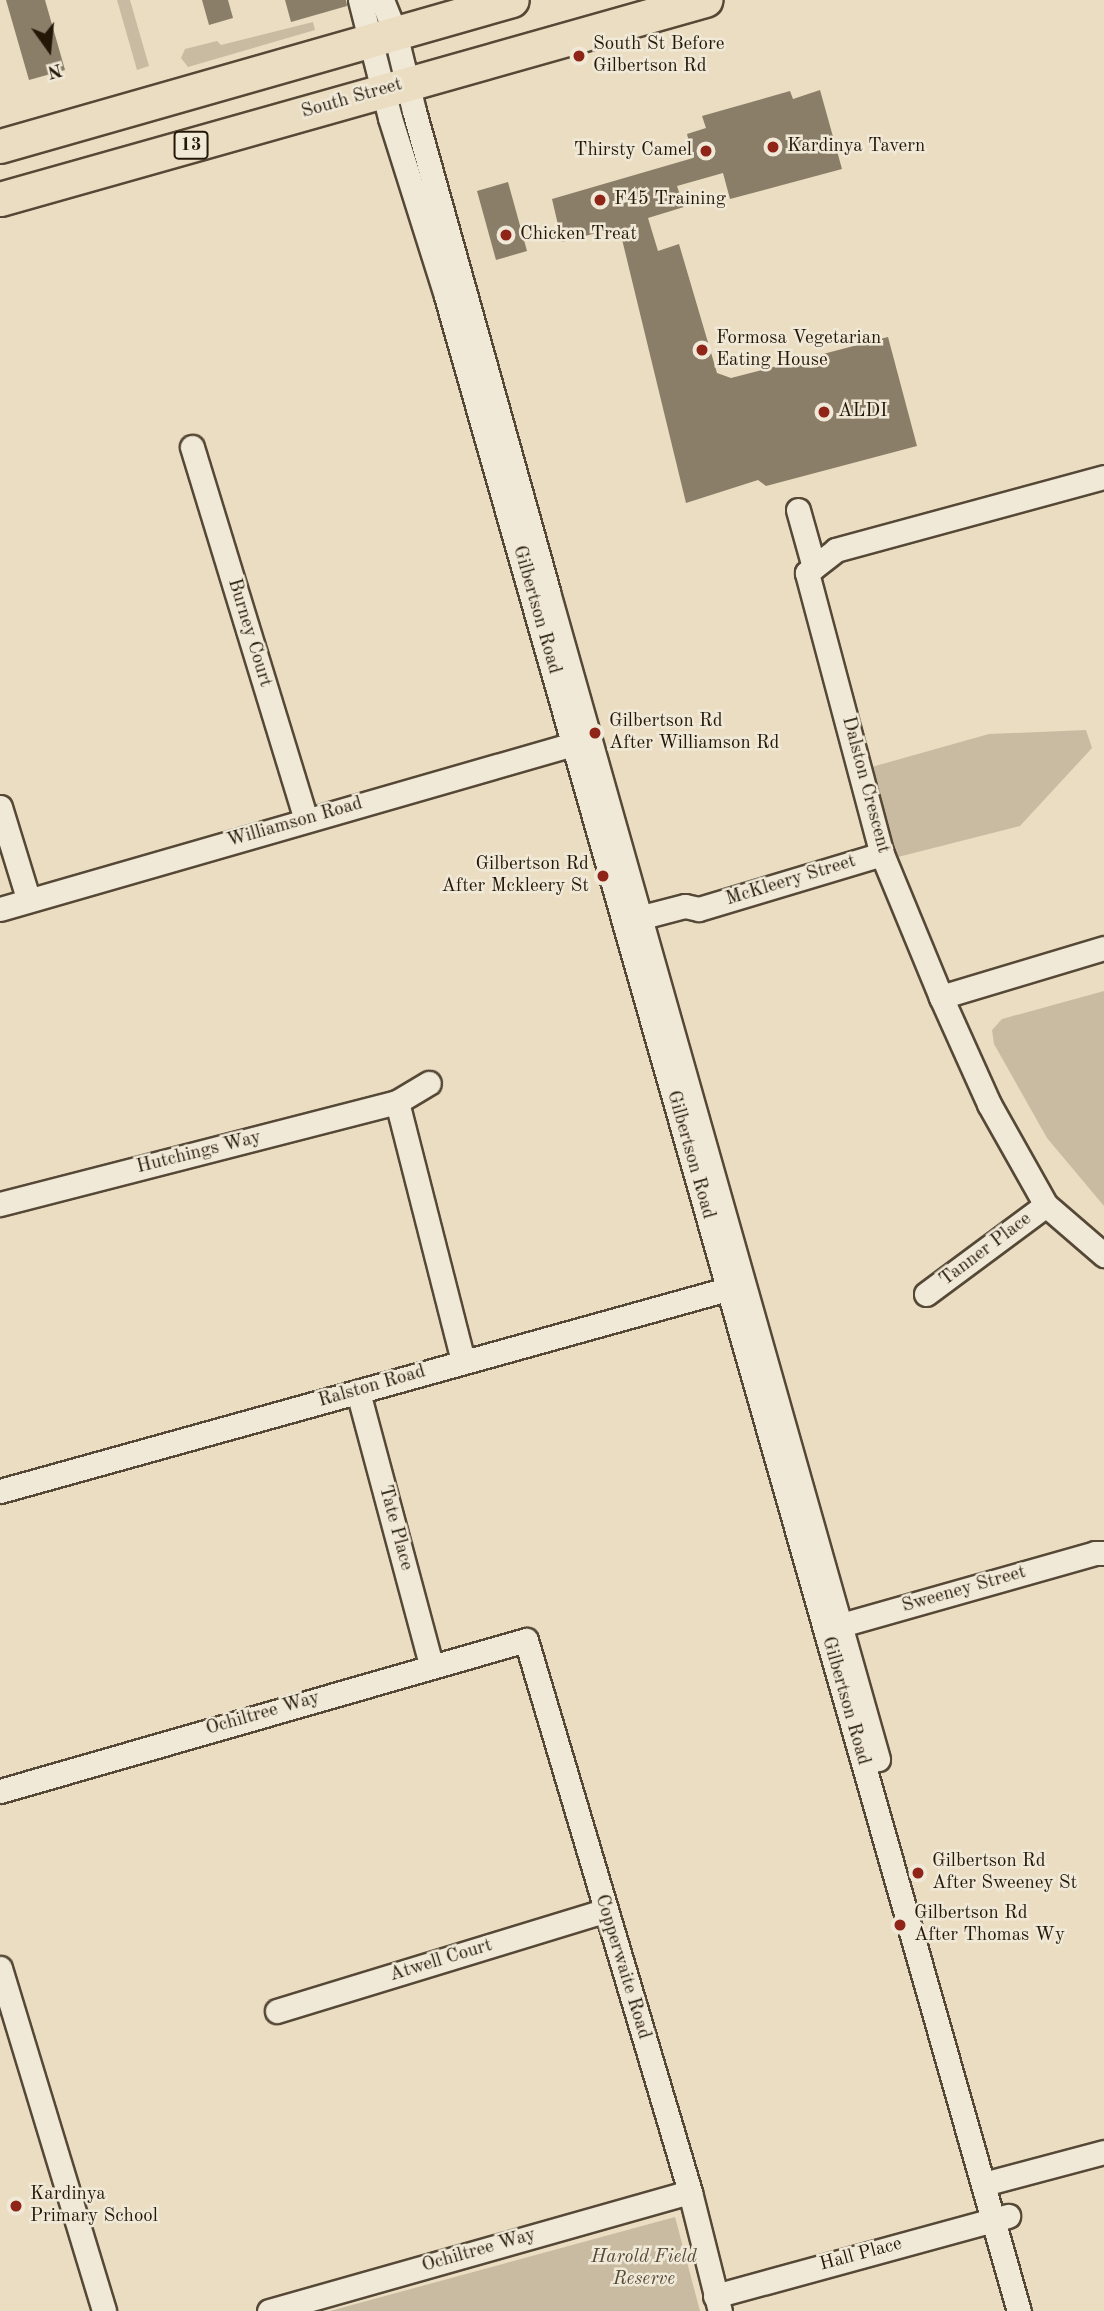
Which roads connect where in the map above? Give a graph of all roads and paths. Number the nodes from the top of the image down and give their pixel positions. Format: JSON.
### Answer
{"nodes":[{"id":1,"x":360,"y":0,"type":"edge"},
{"id":2,"x":382,"y":0,"type":"edge"},
{"id":3,"x":512,"y":0,"type":"edge"},
{"id":4,"x":705,"y":0,"type":"edge"},
{"id":5,"x":383,"y":37,"type":"junction"},
{"id":6,"x":396,"y":87,"type":"junction"},
{"id":7,"x":0,"y":146,"type":"edge"},
{"id":8,"x":0,"y":199,"type":"edge"},
{"id":9,"x":192,"y":447,"type":"dead end"},
{"id":10,"x":1104,"y":477,"type":"edge"},
{"id":11,"x":798,"y":510,"type":"dead end"},
{"id":12,"x":814,"y":567,"type":"junction"},
{"id":13,"x":582,"y":741,"type":"junction"},
{"id":14,"x":0,"y":807,"type":"edge"},
{"id":15,"x":306,"y":820,"type":"junction"},
{"id":16,"x":882,"y":854,"type":"junction"},
{"id":17,"x":28,"y":898,"type":"junction"},
{"id":18,"x":0,"y":909,"type":"edge"},
{"id":19,"x":634,"y":927,"type":"junction"},
{"id":20,"x":1104,"y":948,"type":"edge"},
{"id":21,"x":941,"y":996,"type":"junction"},
{"id":22,"x":429,"y":1083,"type":"dead end"},
{"id":23,"x":397,"y":1102,"type":"junction"},
{"id":24,"x":0,"y":1204,"type":"edge"},
{"id":25,"x":1046,"y":1205,"type":"junction"},
{"id":26,"x":1104,"y":1255,"type":"edge"},
{"id":27,"x":737,"y":1286,"type":"junction"},
{"id":28,"x":926,"y":1294,"type":"dead end"},
{"id":29,"x":463,"y":1360,"type":"junction"},
{"id":30,"x":358,"y":1392,"type":"junction"},
{"id":31,"x":0,"y":1491,"type":"edge"},
{"id":32,"x":1104,"y":1553,"type":"edge"},
{"id":33,"x":832,"y":1628,"type":"junction"},
{"id":34,"x":526,"y":1640,"type":"joint"},
{"id":35,"x":431,"y":1665,"type":"junction"},
{"id":36,"x":0,"y":1791,"type":"edge"},
{"id":37,"x":606,"y":1911,"type":"junction"},
{"id":38,"x":0,"y":1968,"type":"edge"},
{"id":39,"x":277,"y":2011,"type":"dead end"},
{"id":40,"x":1104,"y":2152,"type":"edge"},
{"id":41,"x":991,"y":2182,"type":"junction"},
{"id":42,"x":690,"y":2192,"type":"junction"},
{"id":43,"x":1000,"y":2218,"type":"junction"},
{"id":44,"x":717,"y":2303,"type":"edge"},
{"id":45,"x":104,"y":2311,"type":"edge"},
{"id":46,"x":269,"y":2311,"type":"edge"},
{"id":47,"x":1018,"y":2311,"type":"edge"},
{"id":48,"x":1034,"y":2311,"type":"edge"}],
"edges":[{"from":1,"to":5,"type":"street","name":"Gilbertson Road"},
{"from":2,"to":5,"type":"street","name":"Gilbertson Road"},
{"from":3,"to":5,"type":"highway"},
{"from":4,"to":6,"type":"highway","name":"South Street","number":"13"},
{"from":5,"to":6,"type":"street","name":"Gilbertson Road"},
{"from":5,"to":7,"type":"highway"},
{"from":6,"to":8,"type":"highway","name":"South Street","number":"13"},
{"from":6,"to":13,"type":"street","name":"Gilbertson Road"},
{"from":9,"to":15,"type":"street","name":"Burney Court"},
{"from":10,"to":12,"type":"street"},
{"from":11,"to":12,"type":"street"},
{"from":12,"to":16,"type":"street","name":"Dalston Crescent"},
{"from":13,"to":15,"type":"street","name":"Williamson Road"},
{"from":13,"to":19,"type":"street","name":"Gilbertson Road"},
{"from":14,"to":17,"type":"street"},
{"from":15,"to":17,"type":"street","name":"Williamson Road"},
{"from":16,"to":19,"type":"street","name":"McKleery Street"},
{"from":16,"to":21,"type":"street","name":"Dalston Crescent"},
{"from":17,"to":18,"type":"street","name":"Williamson Road"},
{"from":19,"to":27,"type":"street","name":"Gilbertson Road"},
{"from":20,"to":21,"type":"street"},
{"from":21,"to":25,"type":"street","name":"Dalston Crescent"},
{"from":22,"to":23,"type":"street","name":"Hutchings Way"},
{"from":23,"to":24,"type":"street","name":"Hutchings Way"},
{"from":23,"to":29,"type":"street"},
{"from":25,"to":26,"type":"street","name":"Dalston Crescent"},
{"from":25,"to":28,"type":"street","name":"Tanner Place"},
{"from":27,"to":29,"type":"street","name":"Ralston Road"},
{"from":27,"to":33,"type":"street","name":"Gilbertson Road"},
{"from":29,"to":30,"type":"street","name":"Ralston Road"},
{"from":30,"to":31,"type":"street","name":"Ralston Road"},
{"from":30,"to":35,"type":"street","name":"Tate Place"},
{"from":32,"to":33,"type":"street","name":"Sweeney Street"},
{"from":33,"to":41,"type":"street","name":"Gilbertson Road"},
{"from":34,"to":35,"type":"street","name":"Ochiltree Way"},
{"from":34,"to":37,"type":"street","name":"Copperwaite Road"},
{"from":35,"to":36,"type":"street","name":"Ochiltree Way"},
{"from":37,"to":39,"type":"street","name":"Atwell Court"},
{"from":37,"to":42,"type":"street","name":"Copperwaite Road"},
{"from":38,"to":45,"type":"street"},
{"from":40,"to":41,"type":"street"},
{"from":41,"to":43,"type":"street","name":"Gilbertson Road"},
{"from":42,"to":44,"type":"street","name":"Copperwaite Road"},
{"from":42,"to":46,"type":"street","name":"Ochiltree Way"},
{"from":43,"to":44,"type":"street","name":"Hall Place"},
{"from":43,"to":47,"type":"street","name":"Gilbertson Road"},
{"from":43,"to":48,"type":"street","name":"Gilbertson Road"}]}
